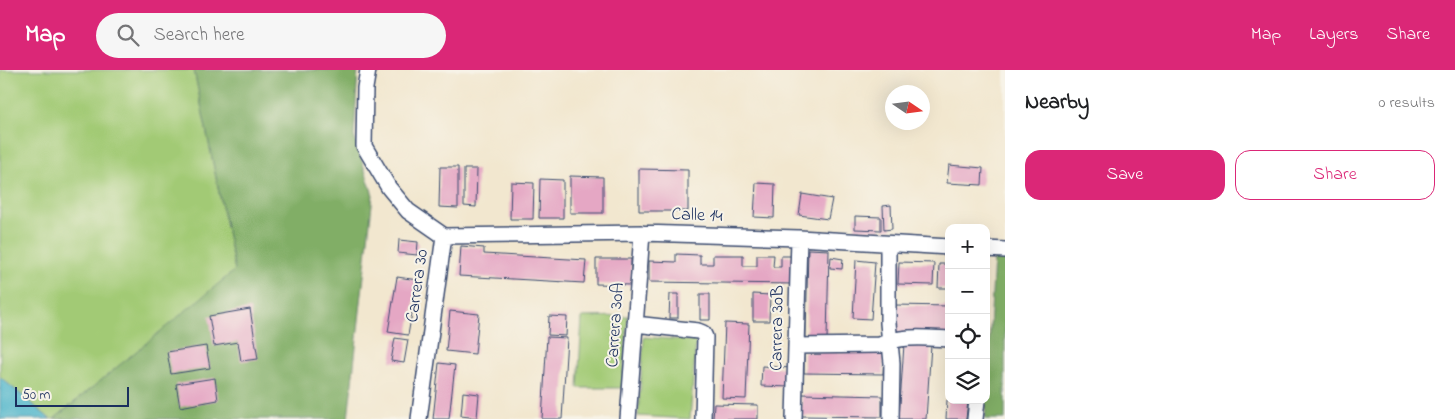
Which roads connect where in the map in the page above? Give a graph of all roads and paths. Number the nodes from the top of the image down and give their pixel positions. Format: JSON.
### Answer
{"nodes":[{"id":1,"x":368,"y":70,"type":"edge"},
{"id":2,"x":642,"y":233,"type":"junction"},
{"id":3,"x":444,"y":236,"type":"junction"},
{"id":4,"x":799,"y":238,"type":"junction"},
{"id":5,"x":888,"y":244,"type":"junction"},
{"id":6,"x":945,"y":247,"type":"edge"},
{"id":7,"x":990,"y":249,"type":"edge"},
{"id":8,"x":1005,"y":250,"type":"edge"},
{"id":9,"x":635,"y":324,"type":"junction"},
{"id":10,"x":945,"y":339,"type":"edge"},
{"id":11,"x":890,"y":340,"type":"junction"},
{"id":12,"x":796,"y":346,"type":"junction"},
{"id":13,"x":977,"y":404,"type":"edge"},
{"id":14,"x":419,"y":419,"type":"edge"},
{"id":15,"x":628,"y":419,"type":"edge"},
{"id":16,"x":703,"y":419,"type":"edge"},
{"id":17,"x":794,"y":419,"type":"edge"},
{"id":18,"x":891,"y":419,"type":"edge"},
{"id":19,"x":976,"y":419,"type":"edge"}],
"edges":[{"from":1,"to":3,"type":"street","name":"Carrera 30"},
{"from":2,"to":3,"type":"street","name":"Calle 14"},
{"from":2,"to":4,"type":"street","name":"Calle 14"},
{"from":2,"to":9,"type":"street","name":"Carrera 30A"},
{"from":3,"to":14,"type":"street","name":"Carrera 30"},
{"from":4,"to":5,"type":"street","name":"Calle 14"},
{"from":4,"to":12,"type":"street","name":"Carrera 30B"},
{"from":5,"to":6,"type":"street","name":"Calle 14"},
{"from":5,"to":11,"type":"street"},
{"from":7,"to":8,"type":"street"},
{"from":9,"to":15,"type":"street","name":"Carrera 30A"},
{"from":9,"to":16,"type":"street"},
{"from":10,"to":11,"type":"street"},
{"from":11,"to":12,"type":"street"},
{"from":11,"to":18,"type":"street"},
{"from":12,"to":17,"type":"street","name":"Carrera 30B"},
{"from":13,"to":19,"type":"street"}]}
